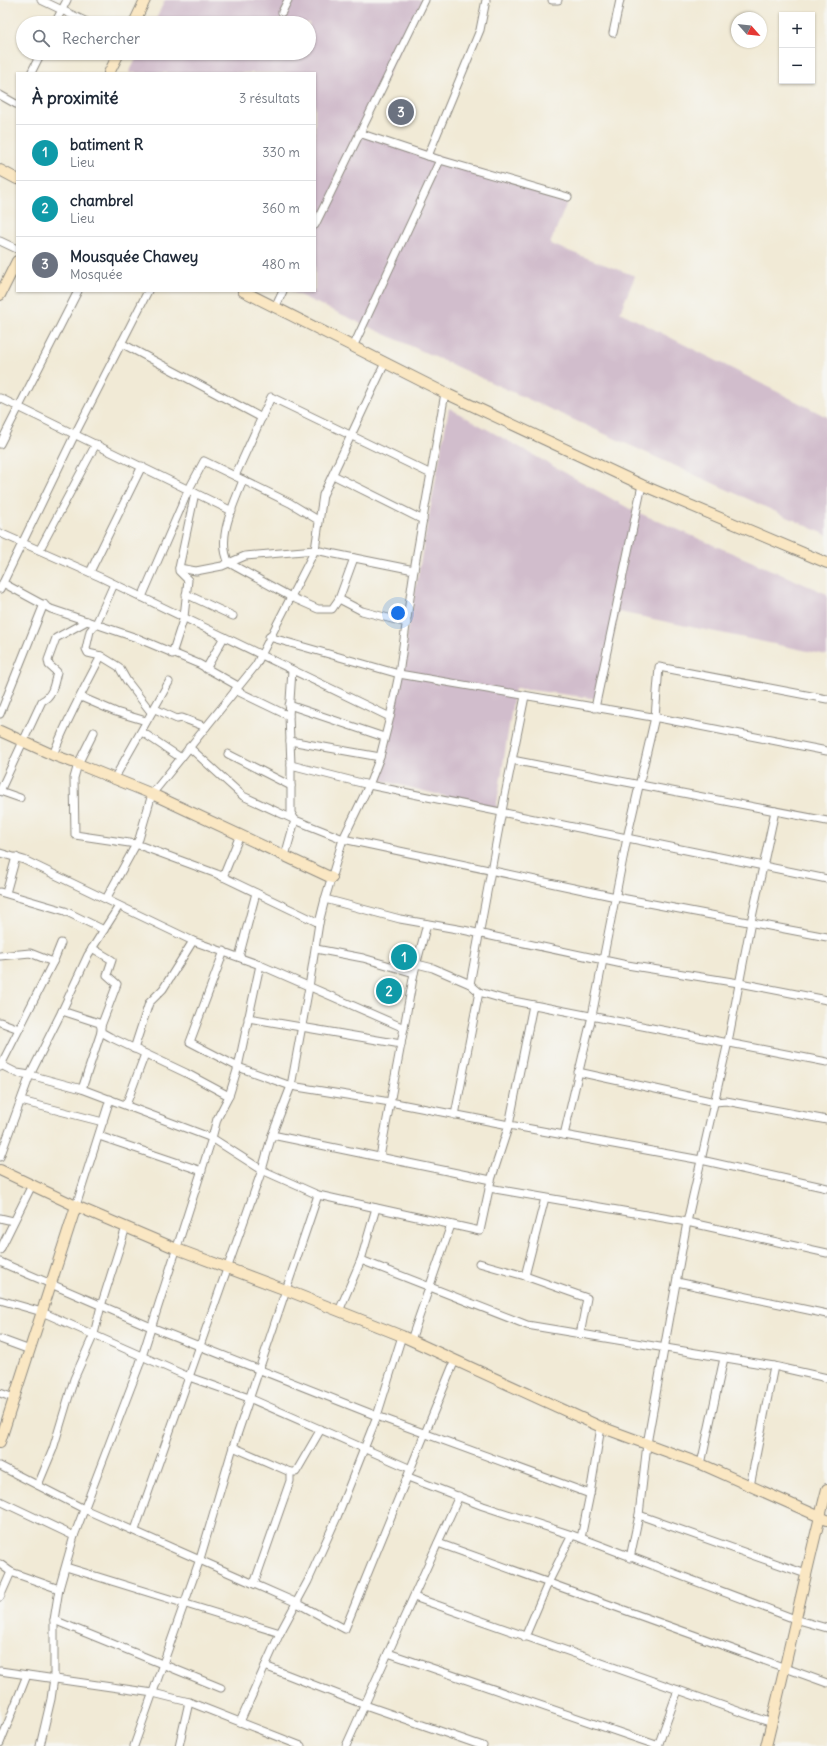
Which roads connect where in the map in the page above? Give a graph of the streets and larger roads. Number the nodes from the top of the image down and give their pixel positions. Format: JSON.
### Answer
{"nodes":[{"id":1,"x":41,"y":0,"type":"edge"},
{"id":2,"x":67,"y":0,"type":"edge"},
{"id":3,"x":145,"y":0,"type":"edge"},
{"id":4,"x":288,"y":0,"type":"edge"},
{"id":5,"x":425,"y":0,"type":"edge"},
{"id":6,"x":486,"y":0,"type":"edge"},
{"id":7,"x":552,"y":0,"type":"edge"},
{"id":8,"x":558,"y":0,"type":"edge"},
{"id":9,"x":620,"y":0,"type":"edge"},
{"id":10,"x":62,"y":10,"type":"junction"},
{"id":11,"x":282,"y":12,"type":"dead end"},
{"id":12,"x":59,"y":16,"type":"edge"},
{"id":13,"x":74,"y":16,"type":"edge"},
{"id":14,"x":137,"y":16,"type":"edge"},
{"id":15,"x":613,"y":33,"type":"dead end"},
{"id":16,"x":38,"y":60,"type":"edge"},
{"id":17,"x":116,"y":60,"type":"edge"},
{"id":18,"x":32,"y":72,"type":"edge"},
{"id":19,"x":110,"y":72,"type":"edge"},
{"id":20,"x":0,"y":95,"type":"edge"},
{"id":21,"x":16,"y":103,"type":"edge"},
{"id":22,"x":359,"y":133,"type":"junction"},
{"id":23,"x":428,"y":156,"type":"junction"},
{"id":24,"x":440,"y":160,"type":"junction"},
{"id":25,"x":0,"y":170,"type":"edge"},
{"id":26,"x":16,"y":178,"type":"edge"},
{"id":27,"x":568,"y":197,"type":"dead end"},
{"id":28,"x":316,"y":223,"type":"edge"},
{"id":29,"x":0,"y":241,"type":"edge"},
{"id":30,"x":16,"y":249,"type":"edge"},
{"id":31,"x":16,"y":263,"type":"edge"},
{"id":32,"x":77,"y":292,"type":"edge"},
{"id":33,"x":147,"y":292,"type":"edge"},
{"id":34,"x":245,"y":292,"type":"edge"},
{"id":35,"x":283,"y":292,"type":"edge"},
{"id":36,"x":0,"y":295,"type":"edge"},
{"id":37,"x":275,"y":308,"type":"junction"},
{"id":38,"x":121,"y":343,"type":"junction"},
{"id":39,"x":353,"y":347,"type":"junction"},
{"id":40,"x":385,"y":363,"type":"junction"},
{"id":41,"x":446,"y":393,"type":"junction"},
{"id":42,"x":0,"y":398,"type":"edge"},
{"id":43,"x":19,"y":408,"type":"junction"},
{"id":44,"x":262,"y":418,"type":"junction"},
{"id":45,"x":75,"y":434,"type":"junction"},
{"id":46,"x":352,"y":435,"type":"junction"},
{"id":47,"x":0,"y":444,"type":"edge"},
{"id":48,"x":96,"y":444,"type":"junction"},
{"id":49,"x":142,"y":466,"type":"junction"},
{"id":50,"x":431,"y":474,"type":"junction"},
{"id":51,"x":235,"y":476,"type":"junction"},
{"id":52,"x":333,"y":476,"type":"junction"},
{"id":53,"x":243,"y":480,"type":"junction"},
{"id":54,"x":642,"y":485,"type":"junction"},
{"id":55,"x":192,"y":492,"type":"junction"},
{"id":56,"x":232,"y":511,"type":"junction"},
{"id":57,"x":318,"y":520,"type":"junction"},
{"id":58,"x":423,"y":520,"type":"junction"},
{"id":59,"x":0,"y":533,"type":"edge"},
{"id":60,"x":22,"y":543,"type":"junction"},
{"id":61,"x":40,"y":549,"type":"junction"},
{"id":62,"x":315,"y":550,"type":"junction"},
{"id":63,"x":354,"y":558,"type":"junction"},
{"id":64,"x":229,"y":563,"type":"junction"},
{"id":65,"x":827,"y":563,"type":"edge"},
{"id":66,"x":179,"y":568,"type":"junction"},
{"id":67,"x":414,"y":570,"type":"junction"},
{"id":68,"x":90,"y":572,"type":"junction"},
{"id":69,"x":114,"y":584,"type":"junction"},
{"id":70,"x":1,"y":586,"type":"edge"},
{"id":71,"x":186,"y":594,"type":"junction"},
{"id":72,"x":142,"y":597,"type":"junction"},
{"id":73,"x":291,"y":597,"type":"junction"},
{"id":74,"x":339,"y":599,"type":"junction"},
{"id":75,"x":44,"y":604,"type":"junction"},
{"id":76,"x":233,"y":616,"type":"dead end"},
{"id":77,"x":184,"y":617,"type":"junction"},
{"id":78,"x":87,"y":621,"type":"junction"},
{"id":79,"x":407,"y":623,"type":"junction"},
{"id":80,"x":96,"y":624,"type":"junction"},
{"id":81,"x":224,"y":636,"type":"junction"},
{"id":82,"x":269,"y":637,"type":"junction"},
{"id":83,"x":172,"y":654,"type":"junction"},
{"id":84,"x":261,"y":654,"type":"junction"},
{"id":85,"x":101,"y":656,"type":"junction"},
{"id":86,"x":206,"y":668,"type":"junction"},
{"id":87,"x":292,"y":670,"type":"junction"},
{"id":88,"x":400,"y":674,"type":"junction"},
{"id":89,"x":169,"y":682,"type":"dead end"},
{"id":90,"x":237,"y":688,"type":"junction"},
{"id":91,"x":525,"y":696,"type":"junction"},
{"id":92,"x":81,"y":698,"type":"junction"},
{"id":93,"x":827,"y":699,"type":"edge"},
{"id":94,"x":289,"y":705,"type":"junction"},
{"id":95,"x":595,"y":708,"type":"junction"},
{"id":96,"x":153,"y":711,"type":"junction"},
{"id":97,"x":0,"y":714,"type":"edge"},
{"id":98,"x":289,"y":716,"type":"junction"},
{"id":99,"x":390,"y":717,"type":"junction"},
{"id":100,"x":655,"y":717,"type":"junction"},
{"id":101,"x":146,"y":722,"type":"junction"},
{"id":102,"x":206,"y":727,"type":"junction"},
{"id":103,"x":0,"y":731,"type":"edge"},
{"id":104,"x":94,"y":732,"type":"dead end"},
{"id":105,"x":142,"y":732,"type":"junction"},
{"id":106,"x":384,"y":737,"type":"junction"},
{"id":107,"x":290,"y":740,"type":"junction"},
{"id":108,"x":22,"y":741,"type":"junction"},
{"id":109,"x":190,"y":747,"type":"junction"},
{"id":110,"x":827,"y":751,"type":"edge"},
{"id":111,"x":228,"y":754,"type":"dead end"},
{"id":112,"x":52,"y":755,"type":"junction"},
{"id":113,"x":380,"y":757,"type":"junction"},
{"id":114,"x":181,"y":758,"type":"junction"},
{"id":115,"x":512,"y":760,"type":"junction"},
{"id":116,"x":78,"y":764,"type":"junction"},
{"id":117,"x":291,"y":765,"type":"junction"},
{"id":118,"x":114,"y":779,"type":"junction"},
{"id":119,"x":369,"y":785,"type":"junction"},
{"id":120,"x":639,"y":785,"type":"junction"},
{"id":121,"x":291,"y":786,"type":"junction"},
{"id":122,"x":0,"y":791,"type":"edge"},
{"id":123,"x":152,"y":794,"type":"junction"},
{"id":124,"x":20,"y":798,"type":"dead end"},
{"id":125,"x":775,"y":811,"type":"junction"},
{"id":126,"x":502,"y":812,"type":"junction"},
{"id":127,"x":295,"y":820,"type":"junction"},
{"id":128,"x":827,"y":821,"type":"edge"},
{"id":129,"x":240,"y":835,"type":"junction"},
{"id":130,"x":627,"y":838,"type":"junction"},
{"id":131,"x":343,"y":839,"type":"junction"},
{"id":132,"x":136,"y":844,"type":"junction"},
{"id":133,"x":0,"y":852,"type":"edge"},
{"id":134,"x":285,"y":856,"type":"junction"},
{"id":135,"x":16,"y":857,"type":"junction"},
{"id":136,"x":763,"y":866,"type":"junction"},
{"id":137,"x":491,"y":870,"type":"junction"},
{"id":138,"x":223,"y":877,"type":"junction"},
{"id":139,"x":332,"y":878,"type":"junction"},
{"id":140,"x":827,"y":879,"type":"edge"},
{"id":141,"x":3,"y":892,"type":"edge"},
{"id":142,"x":256,"y":893,"type":"junction"},
{"id":143,"x":616,"y":897,"type":"junction"},
{"id":144,"x":106,"y":899,"type":"junction"},
{"id":145,"x":325,"y":899,"type":"junction"},
{"id":146,"x":120,"y":906,"type":"junction"},
{"id":147,"x":751,"y":922,"type":"junction"},
{"id":148,"x":319,"y":923,"type":"junction"},
{"id":149,"x":427,"y":924,"type":"junction"},
{"id":150,"x":104,"y":930,"type":"junction"},
{"id":151,"x":479,"y":934,"type":"junction"},
{"id":152,"x":827,"y":937,"type":"edge"},
{"id":153,"x":193,"y":941,"type":"junction"},
{"id":154,"x":61,"y":943,"type":"dead end"},
{"id":155,"x":92,"y":948,"type":"junction"},
{"id":156,"x":316,"y":949,"type":"junction"},
{"id":157,"x":224,"y":952,"type":"junction"},
{"id":158,"x":0,"y":956,"type":"edge"},
{"id":159,"x":239,"y":957,"type":"junction"},
{"id":160,"x":603,"y":960,"type":"junction"},
{"id":161,"x":53,"y":962,"type":"junction"},
{"id":162,"x":417,"y":964,"type":"junction"},
{"id":163,"x":260,"y":965,"type":"junction"},
{"id":164,"x":414,"y":973,"type":"junction"},
{"id":165,"x":739,"y":983,"type":"junction"},
{"id":166,"x":470,"y":984,"type":"junction"},
{"id":167,"x":309,"y":987,"type":"junction"},
{"id":168,"x":479,"y":992,"type":"junction"},
{"id":169,"x":827,"y":1000,"type":"edge"},
{"id":170,"x":533,"y":1004,"type":"junction"},
{"id":171,"x":62,"y":1011,"type":"junction"},
{"id":172,"x":592,"y":1016,"type":"junction"},
{"id":173,"x":248,"y":1018,"type":"junction"},
{"id":174,"x":0,"y":1022,"type":"edge"},
{"id":175,"x":301,"y":1028,"type":"junction"},
{"id":176,"x":404,"y":1028,"type":"junction"},
{"id":177,"x":19,"y":1029,"type":"junction"},
{"id":178,"x":101,"y":1029,"type":"junction"},
{"id":179,"x":728,"y":1042,"type":"junction"},
{"id":180,"x":401,"y":1044,"type":"junction"},
{"id":181,"x":134,"y":1048,"type":"junction"},
{"id":182,"x":145,"y":1054,"type":"junction"},
{"id":183,"x":827,"y":1062,"type":"edge"},
{"id":184,"x":1,"y":1066,"type":"edge"},
{"id":185,"x":238,"y":1067,"type":"junction"},
{"id":186,"x":578,"y":1072,"type":"junction"},
{"id":187,"x":30,"y":1075,"type":"junction"},
{"id":188,"x":291,"y":1086,"type":"junction"},
{"id":189,"x":82,"y":1089,"type":"junction"},
{"id":190,"x":229,"y":1096,"type":"junction"},
{"id":191,"x":110,"y":1100,"type":"junction"},
{"id":192,"x":21,"y":1101,"type":"junction"},
{"id":193,"x":390,"y":1102,"type":"junction"},
{"id":194,"x":715,"y":1102,"type":"junction"},
{"id":195,"x":126,"y":1105,"type":"junction"},
{"id":196,"x":455,"y":1115,"type":"junction"},
{"id":197,"x":827,"y":1120,"type":"edge"},
{"id":198,"x":103,"y":1122,"type":"junction"},
{"id":199,"x":509,"y":1125,"type":"junction"},
{"id":200,"x":272,"y":1135,"type":"junction"},
{"id":201,"x":564,"y":1135,"type":"junction"},
{"id":202,"x":99,"y":1136,"type":"junction"},
{"id":203,"x":3,"y":1137,"type":"edge"},
{"id":204,"x":212,"y":1138,"type":"junction"},
{"id":205,"x":0,"y":1157,"type":"edge"},
{"id":206,"x":380,"y":1157,"type":"junction"},
{"id":207,"x":701,"y":1160,"type":"junction"},
{"id":208,"x":0,"y":1170,"type":"edge"},
{"id":209,"x":262,"y":1170,"type":"junction"},
{"id":210,"x":202,"y":1171,"type":"junction"},
{"id":211,"x":491,"y":1180,"type":"junction"},
{"id":212,"x":32,"y":1185,"type":"junction"},
{"id":213,"x":490,"y":1188,"type":"junction"},
{"id":214,"x":827,"y":1188,"type":"edge"},
{"id":215,"x":318,"y":1195,"type":"junction"},
{"id":216,"x":545,"y":1198,"type":"junction"},
{"id":217,"x":76,"y":1206,"type":"junction"},
{"id":218,"x":376,"y":1208,"type":"junction"},
{"id":219,"x":0,"y":1218,"type":"edge"},
{"id":220,"x":13,"y":1221,"type":"junction"},
{"id":221,"x":687,"y":1222,"type":"junction"},
{"id":222,"x":451,"y":1225,"type":"junction"},
{"id":223,"x":126,"y":1227,"type":"junction"},
{"id":224,"x":177,"y":1249,"type":"junction"},
{"id":225,"x":0,"y":1250,"type":"edge"},
{"id":226,"x":827,"y":1253,"type":"edge"},
{"id":227,"x":361,"y":1260,"type":"junction"},
{"id":228,"x":0,"y":1262,"type":"edge"},
{"id":229,"x":479,"y":1263,"type":"dead end"},
{"id":230,"x":228,"y":1268,"type":"junction"},
{"id":231,"x":525,"y":1276,"type":"junction"},
{"id":232,"x":677,"y":1282,"type":"junction"},
{"id":233,"x":51,"y":1285,"type":"junction"},
{"id":234,"x":430,"y":1287,"type":"junction"},
{"id":235,"x":286,"y":1290,"type":"junction"},
{"id":236,"x":0,"y":1300,"type":"edge"},
{"id":237,"x":101,"y":1306,"type":"junction"},
{"id":238,"x":339,"y":1311,"type":"junction"},
{"id":239,"x":42,"y":1312,"type":"junction"},
{"id":240,"x":827,"y":1314,"type":"edge"},
{"id":241,"x":151,"y":1327,"type":"junction"},
{"id":242,"x":94,"y":1334,"type":"junction"},
{"id":243,"x":580,"y":1335,"type":"junction"},
{"id":244,"x":406,"y":1338,"type":"junction"},
{"id":245,"x":0,"y":1340,"type":"edge"},
{"id":246,"x":200,"y":1346,"type":"junction"},
{"id":247,"x":665,"y":1349,"type":"junction"},
{"id":248,"x":30,"y":1350,"type":"junction"},
{"id":249,"x":142,"y":1356,"type":"junction"},
{"id":250,"x":724,"y":1358,"type":"junction"},
{"id":251,"x":455,"y":1360,"type":"junction"},
{"id":252,"x":774,"y":1366,"type":"junction"},
{"id":253,"x":259,"y":1368,"type":"junction"},
{"id":254,"x":189,"y":1377,"type":"junction"},
{"id":255,"x":827,"y":1378,"type":"edge"},
{"id":256,"x":0,"y":1393,"type":"edge"},
{"id":257,"x":14,"y":1398,"type":"junction"},
{"id":258,"x":249,"y":1398,"type":"junction"},
{"id":259,"x":377,"y":1416,"type":"junction"},
{"id":260,"x":601,"y":1427,"type":"junction"},
{"id":261,"x":321,"y":1429,"type":"junction"},
{"id":262,"x":425,"y":1434,"type":"junction"},
{"id":263,"x":0,"y":1442,"type":"edge"},
{"id":264,"x":646,"y":1444,"type":"junction"},
{"id":265,"x":233,"y":1447,"type":"junction"},
{"id":266,"x":364,"y":1448,"type":"junction"},
{"id":267,"x":701,"y":1464,"type":"junction"},
{"id":268,"x":0,"y":1466,"type":"edge"},
{"id":269,"x":411,"y":1468,"type":"junction"},
{"id":270,"x":290,"y":1472,"type":"junction"},
{"id":271,"x":408,"y":1477,"type":"junction"},
{"id":272,"x":38,"y":1485,"type":"junction"},
{"id":273,"x":750,"y":1486,"type":"junction"},
{"id":274,"x":827,"y":1489,"type":"edge"},
{"id":275,"x":590,"y":1494,"type":"junction"},
{"id":276,"x":459,"y":1496,"type":"junction"},
{"id":277,"x":0,"y":1501,"type":"edge"},
{"id":278,"x":84,"y":1509,"type":"junction"},
{"id":279,"x":639,"y":1515,"type":"junction"},
{"id":280,"x":823,"y":1518,"type":"edge"},
{"id":281,"x":135,"y":1530,"type":"junction"},
{"id":282,"x":572,"y":1535,"type":"junction"},
{"id":283,"x":74,"y":1536,"type":"junction"},
{"id":284,"x":581,"y":1538,"type":"junction"},
{"id":285,"x":438,"y":1543,"type":"junction"},
{"id":286,"x":630,"y":1558,"type":"junction"},
{"id":287,"x":200,"y":1559,"type":"junction"},
{"id":288,"x":0,"y":1564,"type":"edge"},
{"id":289,"x":66,"y":1567,"type":"junction"},
{"id":290,"x":11,"y":1572,"type":"junction"},
{"id":291,"x":806,"y":1574,"type":"junction"},
{"id":292,"x":548,"y":1583,"type":"junction"},
{"id":293,"x":254,"y":1584,"type":"junction"},
{"id":294,"x":59,"y":1589,"type":"junction"},
{"id":295,"x":0,"y":1597,"type":"edge"},
{"id":296,"x":414,"y":1597,"type":"junction"},
{"id":297,"x":295,"y":1602,"type":"junction"},
{"id":298,"x":184,"y":1604,"type":"junction"},
{"id":299,"x":795,"y":1619,"type":"junction"},
{"id":300,"x":54,"y":1620,"type":"junction"},
{"id":301,"x":827,"y":1628,"type":"edge"},
{"id":302,"x":280,"y":1633,"type":"junction"},
{"id":303,"x":525,"y":1637,"type":"junction"},
{"id":304,"x":388,"y":1653,"type":"junction"},
{"id":305,"x":163,"y":1665,"type":"junction"},
{"id":306,"x":265,"y":1666,"type":"junction"},
{"id":307,"x":785,"y":1669,"type":"junction"},
{"id":308,"x":0,"y":1671,"type":"edge"},
{"id":309,"x":27,"y":1674,"type":"junction"},
{"id":310,"x":54,"y":1678,"type":"junction"},
{"id":311,"x":827,"y":1683,"type":"edge"},
{"id":312,"x":221,"y":1688,"type":"dead end"},
{"id":313,"x":678,"y":1690,"type":"junction"},
{"id":314,"x":154,"y":1693,"type":"junction"},
{"id":315,"x":189,"y":1702,"type":"junction"},
{"id":316,"x":364,"y":1705,"type":"junction"},
{"id":317,"x":240,"y":1722,"type":"junction"},
{"id":318,"x":772,"y":1723,"type":"junction"},
{"id":319,"x":0,"y":1743,"type":"edge"},
{"id":320,"x":40,"y":1746,"type":"edge"},
{"id":321,"x":134,"y":1746,"type":"edge"},
{"id":322,"x":179,"y":1746,"type":"edge"},
{"id":323,"x":301,"y":1746,"type":"edge"},
{"id":324,"x":346,"y":1746,"type":"edge"},
{"id":325,"x":483,"y":1746,"type":"edge"},
{"id":326,"x":658,"y":1746,"type":"edge"},
{"id":327,"x":766,"y":1746,"type":"edge"}],
"edges":[{"from":1,"to":10,"type":"street"},
{"from":2,"to":10,"type":"street"},
{"from":3,"to":14,"type":"street"},
{"from":4,"to":11,"type":"street"},
{"from":5,"to":22,"type":"street"},
{"from":6,"to":23,"type":"street"},
{"from":7,"to":8,"type":"street"},
{"from":9,"to":15,"type":"street"},
{"from":10,"to":12,"type":"street"},
{"from":10,"to":13,"type":"street"},
{"from":16,"to":18,"type":"street"},
{"from":17,"to":19,"type":"street"},
{"from":20,"to":21,"type":"street"},
{"from":22,"to":23,"type":"street"},
{"from":22,"to":28,"type":"street"},
{"from":23,"to":24,"type":"street"},
{"from":24,"to":27,"type":"street"},
{"from":24,"to":39,"type":"street"},
{"from":25,"to":26,"type":"street"},
{"from":29,"to":30,"type":"street"},
{"from":31,"to":36,"type":"street"},
{"from":32,"to":43,"type":"street"},
{"from":33,"to":38,"type":"street"},
{"from":34,"to":37,"type":"street"},
{"from":35,"to":37,"type":"street"},
{"from":37,"to":39,"type":"street"},
{"from":38,"to":44,"type":"street"},
{"from":38,"to":45,"type":"street"},
{"from":39,"to":40,"type":"street"},
{"from":40,"to":41,"type":"street"},
{"from":40,"to":46,"type":"street"},
{"from":41,"to":50,"type":"street"},
{"from":41,"to":54,"type":"street"},
{"from":42,"to":43,"type":"street"},
{"from":43,"to":45,"type":"street"},
{"from":43,"to":47,"type":"street"},
{"from":44,"to":46,"type":"street"},
{"from":44,"to":51,"type":"street"},
{"from":45,"to":48,"type":"street"},
{"from":45,"to":60,"type":"street"},
{"from":46,"to":50,"type":"street"},
{"from":46,"to":52,"type":"street"},
{"from":48,"to":49,"type":"street"},
{"from":48,"to":61,"type":"street"},
{"from":49,"to":55,"type":"street"},
{"from":49,"to":68,"type":"street"},
{"from":50,"to":58,"type":"street"},
{"from":51,"to":53,"type":"street"},
{"from":51,"to":55,"type":"street"},
{"from":52,"to":57,"type":"street"},
{"from":52,"to":58,"type":"street"},
{"from":53,"to":56,"type":"street"},
{"from":53,"to":57,"type":"street"},
{"from":54,"to":65,"type":"street"},
{"from":54,"to":95,"type":"street"},
{"from":55,"to":56,"type":"street"},
{"from":55,"to":66,"type":"street"},
{"from":55,"to":72,"type":"street"},
{"from":56,"to":64,"type":"street"},
{"from":57,"to":62,"type":"street"},
{"from":58,"to":67,"type":"street"},
{"from":59,"to":60,"type":"street"},
{"from":60,"to":61,"type":"street"},
{"from":60,"to":70,"type":"street"},
{"from":61,"to":68,"type":"street"},
{"from":62,"to":63,"type":"street"},
{"from":62,"to":64,"type":"street"},
{"from":62,"to":73,"type":"street"},
{"from":63,"to":67,"type":"street"},
{"from":63,"to":74,"type":"street"},
{"from":64,"to":66,"type":"street"},
{"from":64,"to":73,"type":"street"},
{"from":66,"to":71,"type":"street"},
{"from":67,"to":79,"type":"street"},
{"from":68,"to":69,"type":"street"},
{"from":69,"to":72,"type":"street"},
{"from":69,"to":80,"type":"street"},
{"from":70,"to":75,"type":"street"},
{"from":71,"to":76,"type":"street"},
{"from":71,"to":77,"type":"street"},
{"from":72,"to":77,"type":"street"},
{"from":73,"to":74,"type":"street"},
{"from":73,"to":82,"type":"street"},
{"from":74,"to":79,"type":"street"},
{"from":75,"to":78,"type":"street"},
{"from":75,"to":97,"type":"street"},
{"from":77,"to":81,"type":"street"},
{"from":77,"to":83,"type":"street"},
{"from":78,"to":80,"type":"street"},
{"from":78,"to":108,"type":"street"},
{"from":79,"to":88,"type":"street"},
{"from":80,"to":83,"type":"street"},
{"from":80,"to":85,"type":"street"},
{"from":81,"to":84,"type":"street"},
{"from":81,"to":86,"type":"street"},
{"from":82,"to":84,"type":"street"},
{"from":82,"to":88,"type":"street"},
{"from":83,"to":86,"type":"street"},
{"from":84,"to":87,"type":"street"},
{"from":84,"to":90,"type":"street"},
{"from":85,"to":92,"type":"street"},
{"from":85,"to":96,"type":"street"},
{"from":86,"to":90,"type":"street"},
{"from":87,"to":94,"type":"street"},
{"from":87,"to":99,"type":"street"},
{"from":88,"to":91,"type":"street"},
{"from":88,"to":99,"type":"street"},
{"from":89,"to":96,"type":"street"},
{"from":90,"to":98,"type":"street"},
{"from":90,"to":102,"type":"street"},
{"from":91,"to":95,"type":"street"},
{"from":91,"to":115,"type":"street"},
{"from":92,"to":101,"type":"street"},
{"from":92,"to":112,"type":"street"},
{"from":93,"to":100,"type":"street"},
{"from":94,"to":98,"type":"street"},
{"from":94,"to":106,"type":"street"},
{"from":95,"to":100,"type":"street"},
{"from":96,"to":101,"type":"street"},
{"from":96,"to":102,"type":"street"},
{"from":98,"to":107,"type":"street"},
{"from":99,"to":106,"type":"street"},
{"from":100,"to":110,"type":"street"},
{"from":100,"to":120,"type":"street"},
{"from":101,"to":105,"type":"street"},
{"from":102,"to":109,"type":"street"},
{"from":103,"to":108,"type":"street"},
{"from":104,"to":116,"type":"street"},
{"from":105,"to":114,"type":"street"},
{"from":105,"to":118,"type":"street"},
{"from":106,"to":113,"type":"street"},
{"from":107,"to":113,"type":"street"},
{"from":107,"to":117,"type":"street"},
{"from":108,"to":112,"type":"street"},
{"from":108,"to":122,"type":"street"},
{"from":109,"to":114,"type":"street"},
{"from":109,"to":127,"type":"street"},
{"from":111,"to":121,"type":"street"},
{"from":112,"to":116,"type":"street"},
{"from":113,"to":119,"type":"street"},
{"from":114,"to":123,"type":"street"},
{"from":115,"to":120,"type":"street"},
{"from":115,"to":126,"type":"street"},
{"from":116,"to":118,"type":"street"},
{"from":116,"to":132,"type":"street"},
{"from":117,"to":119,"type":"street"},
{"from":117,"to":121,"type":"street"},
{"from":118,"to":123,"type":"street"},
{"from":119,"to":126,"type":"street"},
{"from":119,"to":131,"type":"street"},
{"from":120,"to":125,"type":"street"},
{"from":120,"to":130,"type":"street"},
{"from":121,"to":127,"type":"street"},
{"from":122,"to":124,"type":"street"},
{"from":123,"to":129,"type":"street"},
{"from":123,"to":132,"type":"street"},
{"from":125,"to":128,"type":"street"},
{"from":125,"to":136,"type":"street"},
{"from":126,"to":130,"type":"street"},
{"from":126,"to":137,"type":"street"},
{"from":127,"to":131,"type":"street"},
{"from":127,"to":134,"type":"street"},
{"from":129,"to":134,"type":"street"},
{"from":129,"to":138,"type":"street"},
{"from":130,"to":136,"type":"street"},
{"from":130,"to":143,"type":"street"},
{"from":131,"to":137,"type":"street"},
{"from":131,"to":139,"type":"street"},
{"from":132,"to":138,"type":"street"},
{"from":132,"to":144,"type":"street"},
{"from":133,"to":135,"type":"street"},
{"from":134,"to":139,"type":"street"},
{"from":135,"to":141,"type":"street"},
{"from":135,"to":144,"type":"street"},
{"from":136,"to":140,"type":"street"},
{"from":136,"to":147,"type":"street"},
{"from":137,"to":143,"type":"street"},
{"from":137,"to":151,"type":"street"},
{"from":138,"to":142,"type":"street"},
{"from":139,"to":145,"type":"street"},
{"from":141,"to":150,"type":"street"},
{"from":142,"to":148,"type":"street"},
{"from":142,"to":159,"type":"street"},
{"from":143,"to":147,"type":"street"},
{"from":143,"to":160,"type":"street"},
{"from":144,"to":146,"type":"street"},
{"from":145,"to":148,"type":"street"},
{"from":145,"to":149,"type":"street"},
{"from":146,"to":150,"type":"street"},
{"from":146,"to":153,"type":"street"},
{"from":147,"to":152,"type":"street"},
{"from":147,"to":165,"type":"street"},
{"from":148,"to":156,"type":"street"},
{"from":149,"to":151,"type":"street"},
{"from":149,"to":162,"type":"street"},
{"from":150,"to":155,"type":"street"},
{"from":151,"to":160,"type":"street"},
{"from":151,"to":166,"type":"street"},
{"from":153,"to":157,"type":"street"},
{"from":153,"to":181,"type":"street"},
{"from":154,"to":161,"type":"street"},
{"from":155,"to":171,"type":"street"},
{"from":155,"to":178,"type":"street"},
{"from":156,"to":164,"type":"street"},
{"from":156,"to":167,"type":"street"},
{"from":157,"to":159,"type":"street"},
{"from":157,"to":185,"type":"street"},
{"from":158,"to":161,"type":"street"},
{"from":159,"to":163,"type":"street"},
{"from":160,"to":165,"type":"street"},
{"from":160,"to":172,"type":"street"},
{"from":161,"to":177,"type":"street"},
{"from":162,"to":164,"type":"street"},
{"from":162,"to":166,"type":"street"},
{"from":163,"to":167,"type":"street"},
{"from":163,"to":173,"type":"street"},
{"from":164,"to":176,"type":"street"},
{"from":165,"to":169,"type":"street"},
{"from":165,"to":179,"type":"street"},
{"from":166,"to":168,"type":"street"},
{"from":167,"to":175,"type":"street"},
{"from":167,"to":176,"type":"street"},
{"from":168,"to":170,"type":"street"},
{"from":168,"to":196,"type":"street"},
{"from":170,"to":172,"type":"street"},
{"from":170,"to":199,"type":"street"},
{"from":171,"to":178,"type":"street"},
{"from":171,"to":187,"type":"street"},
{"from":172,"to":179,"type":"street"},
{"from":172,"to":186,"type":"street"},
{"from":173,"to":175,"type":"street"},
{"from":173,"to":185,"type":"street"},
{"from":174,"to":177,"type":"street"},
{"from":175,"to":180,"type":"street"},
{"from":175,"to":188,"type":"street"},
{"from":176,"to":180,"type":"street"},
{"from":177,"to":184,"type":"street"},
{"from":178,"to":181,"type":"street"},
{"from":178,"to":189,"type":"street"},
{"from":179,"to":183,"type":"street"},
{"from":179,"to":194,"type":"street"},
{"from":180,"to":193,"type":"street"},
{"from":181,"to":182,"type":"street"},
{"from":182,"to":190,"type":"street"},
{"from":182,"to":195,"type":"street"},
{"from":184,"to":187,"type":"street"},
{"from":185,"to":188,"type":"street"},
{"from":185,"to":190,"type":"street"},
{"from":186,"to":194,"type":"street"},
{"from":186,"to":201,"type":"street"},
{"from":187,"to":189,"type":"street"},
{"from":187,"to":192,"type":"street"},
{"from":188,"to":193,"type":"street"},
{"from":188,"to":200,"type":"street"},
{"from":189,"to":191,"type":"street"},
{"from":190,"to":204,"type":"street"},
{"from":191,"to":195,"type":"street"},
{"from":191,"to":198,"type":"street"},
{"from":192,"to":198,"type":"street"},
{"from":192,"to":203,"type":"street"},
{"from":193,"to":196,"type":"street"},
{"from":193,"to":206,"type":"street"},
{"from":194,"to":197,"type":"street"},
{"from":194,"to":207,"type":"street"},
{"from":195,"to":204,"type":"street"},
{"from":196,"to":199,"type":"street"},
{"from":198,"to":202,"type":"street"},
{"from":199,"to":201,"type":"street"},
{"from":199,"to":211,"type":"street"},
{"from":200,"to":206,"type":"street"},
{"from":200,"to":209,"type":"street"},
{"from":201,"to":207,"type":"street"},
{"from":202,"to":210,"type":"street"},
{"from":202,"to":217,"type":"street"},
{"from":203,"to":205,"type":"street"},
{"from":204,"to":209,"type":"street"},
{"from":204,"to":210,"type":"street"},
{"from":206,"to":211,"type":"street"},
{"from":207,"to":214,"type":"street"},
{"from":207,"to":221,"type":"street"},
{"from":208,"to":212,"type":"street"},
{"from":209,"to":215,"type":"street"},
{"from":209,"to":230,"type":"street"},
{"from":210,"to":224,"type":"street"},
{"from":211,"to":213,"type":"street"},
{"from":212,"to":217,"type":"street"},
{"from":212,"to":220,"type":"street"},
{"from":213,"to":216,"type":"street"},
{"from":213,"to":222,"type":"street"},
{"from":215,"to":218,"type":"street"},
{"from":215,"to":235,"type":"street"},
{"from":216,"to":221,"type":"street"},
{"from":216,"to":231,"type":"street"},
{"from":217,"to":223,"type":"street"},
{"from":217,"to":233,"type":"street"},
{"from":218,"to":222,"type":"street"},
{"from":218,"to":227,"type":"street"},
{"from":219,"to":220,"type":"street"},
{"from":220,"to":225,"type":"street"},
{"from":221,"to":226,"type":"street"},
{"from":221,"to":232,"type":"street"},
{"from":222,"to":234,"type":"street"},
{"from":223,"to":224,"type":"street"},
{"from":223,"to":237,"type":"street"},
{"from":224,"to":230,"type":"street"},
{"from":224,"to":241,"type":"street"},
{"from":227,"to":234,"type":"street"},
{"from":227,"to":238,"type":"street"},
{"from":228,"to":233,"type":"street"},
{"from":229,"to":231,"type":"street"},
{"from":230,"to":235,"type":"street"},
{"from":230,"to":246,"type":"street"},
{"from":231,"to":243,"type":"street"},
{"from":232,"to":240,"type":"street"},
{"from":232,"to":247,"type":"street"},
{"from":233,"to":237,"type":"street"},
{"from":233,"to":239,"type":"street"},
{"from":234,"to":243,"type":"street"},
{"from":234,"to":244,"type":"street"},
{"from":235,"to":238,"type":"street"},
{"from":235,"to":253,"type":"street"},
{"from":236,"to":239,"type":"street"},
{"from":237,"to":241,"type":"street"},
{"from":237,"to":242,"type":"street"},
{"from":238,"to":244,"type":"street"},
{"from":239,"to":242,"type":"street"},
{"from":239,"to":248,"type":"street"},
{"from":241,"to":246,"type":"street"},
{"from":241,"to":249,"type":"street"},
{"from":242,"to":249,"type":"street"},
{"from":242,"to":272,"type":"street"},
{"from":243,"to":247,"type":"street"},
{"from":244,"to":251,"type":"street"},
{"from":244,"to":259,"type":"street"},
{"from":245,"to":248,"type":"street"},
{"from":246,"to":253,"type":"street"},
{"from":246,"to":254,"type":"street"},
{"from":247,"to":250,"type":"street"},
{"from":247,"to":264,"type":"street"},
{"from":248,"to":257,"type":"street"},
{"from":249,"to":254,"type":"street"},
{"from":249,"to":278,"type":"street"},
{"from":250,"to":252,"type":"street"},
{"from":250,"to":267,"type":"street"},
{"from":251,"to":260,"type":"street"},
{"from":251,"to":262,"type":"street"},
{"from":252,"to":255,"type":"street"},
{"from":252,"to":273,"type":"street"},
{"from":253,"to":258,"type":"street"},
{"from":253,"to":259,"type":"street"},
{"from":254,"to":258,"type":"street"},
{"from":254,"to":281,"type":"street"},
{"from":256,"to":257,"type":"street"},
{"from":257,"to":263,"type":"street"},
{"from":258,"to":261,"type":"street"},
{"from":258,"to":265,"type":"street"},
{"from":259,"to":262,"type":"street"},
{"from":259,"to":266,"type":"street"},
{"from":260,"to":264,"type":"street"},
{"from":260,"to":275,"type":"street"},
{"from":261,"to":266,"type":"street"},
{"from":261,"to":270,"type":"street"},
{"from":262,"to":269,"type":"street"},
{"from":262,"to":275,"type":"street"},
{"from":264,"to":267,"type":"street"},
{"from":264,"to":279,"type":"street"},
{"from":265,"to":270,"type":"street"},
{"from":265,"to":287,"type":"street"},
{"from":266,"to":269,"type":"street"},
{"from":266,"to":297,"type":"street"},
{"from":267,"to":273,"type":"street"},
{"from":268,"to":272,"type":"street"},
{"from":269,"to":271,"type":"street"},
{"from":270,"to":293,"type":"street"},
{"from":271,"to":276,"type":"street"},
{"from":271,"to":297,"type":"street"},
{"from":272,"to":278,"type":"street"},
{"from":273,"to":280,"type":"street"},
{"from":274,"to":280,"type":"street"},
{"from":275,"to":284,"type":"street"},
{"from":276,"to":282,"type":"street"},
{"from":276,"to":285,"type":"street"},
{"from":277,"to":283,"type":"street"},
{"from":278,"to":281,"type":"street"},
{"from":278,"to":283,"type":"street"},
{"from":279,"to":286,"type":"street"},
{"from":279,"to":291,"type":"street"},
{"from":280,"to":291,"type":"street"},
{"from":281,"to":287,"type":"street"},
{"from":282,"to":284,"type":"street"},
{"from":282,"to":292,"type":"street"},
{"from":283,"to":289,"type":"street"},
{"from":284,"to":286,"type":"street"},
{"from":285,"to":292,"type":"street"},
{"from":285,"to":296,"type":"street"},
{"from":286,"to":299,"type":"street"},
{"from":287,"to":293,"type":"street"},
{"from":287,"to":298,"type":"street"},
{"from":288,"to":290,"type":"street"},
{"from":289,"to":294,"type":"street"},
{"from":289,"to":298,"type":"street"},
{"from":290,"to":294,"type":"street"},
{"from":290,"to":295,"type":"street"},
{"from":291,"to":299,"type":"street"},
{"from":292,"to":303,"type":"street"},
{"from":292,"to":307,"type":"street"},
{"from":293,"to":297,"type":"street"},
{"from":294,"to":300,"type":"street"},
{"from":296,"to":303,"type":"street"},
{"from":296,"to":304,"type":"street"},
{"from":297,"to":302,"type":"street"},
{"from":298,"to":302,"type":"street"},
{"from":298,"to":305,"type":"street"},
{"from":299,"to":301,"type":"street"},
{"from":299,"to":307,"type":"street"},
{"from":300,"to":305,"type":"street"},
{"from":300,"to":310,"type":"street"},
{"from":302,"to":306,"type":"street"},
{"from":303,"to":313,"type":"street"},
{"from":304,"to":316,"type":"street"},
{"from":304,"to":326,"type":"street"},
{"from":305,"to":312,"type":"street"},
{"from":305,"to":314,"type":"street"},
{"from":306,"to":316,"type":"street"},
{"from":306,"to":317,"type":"street"},
{"from":307,"to":311,"type":"street"},
{"from":307,"to":318,"type":"street"},
{"from":308,"to":309,"type":"street"},
{"from":309,"to":310,"type":"street"},
{"from":309,"to":319,"type":"street"},
{"from":310,"to":314,"type":"street"},
{"from":310,"to":320,"type":"street"},
{"from":313,"to":318,"type":"street"},
{"from":313,"to":326,"type":"street"},
{"from":314,"to":315,"type":"street"},
{"from":314,"to":321,"type":"street"},
{"from":315,"to":317,"type":"street"},
{"from":315,"to":322,"type":"street"},
{"from":316,"to":324,"type":"street"},
{"from":316,"to":325,"type":"street"},
{"from":317,"to":323,"type":"street"},
{"from":318,"to":327,"type":"street"}]}
